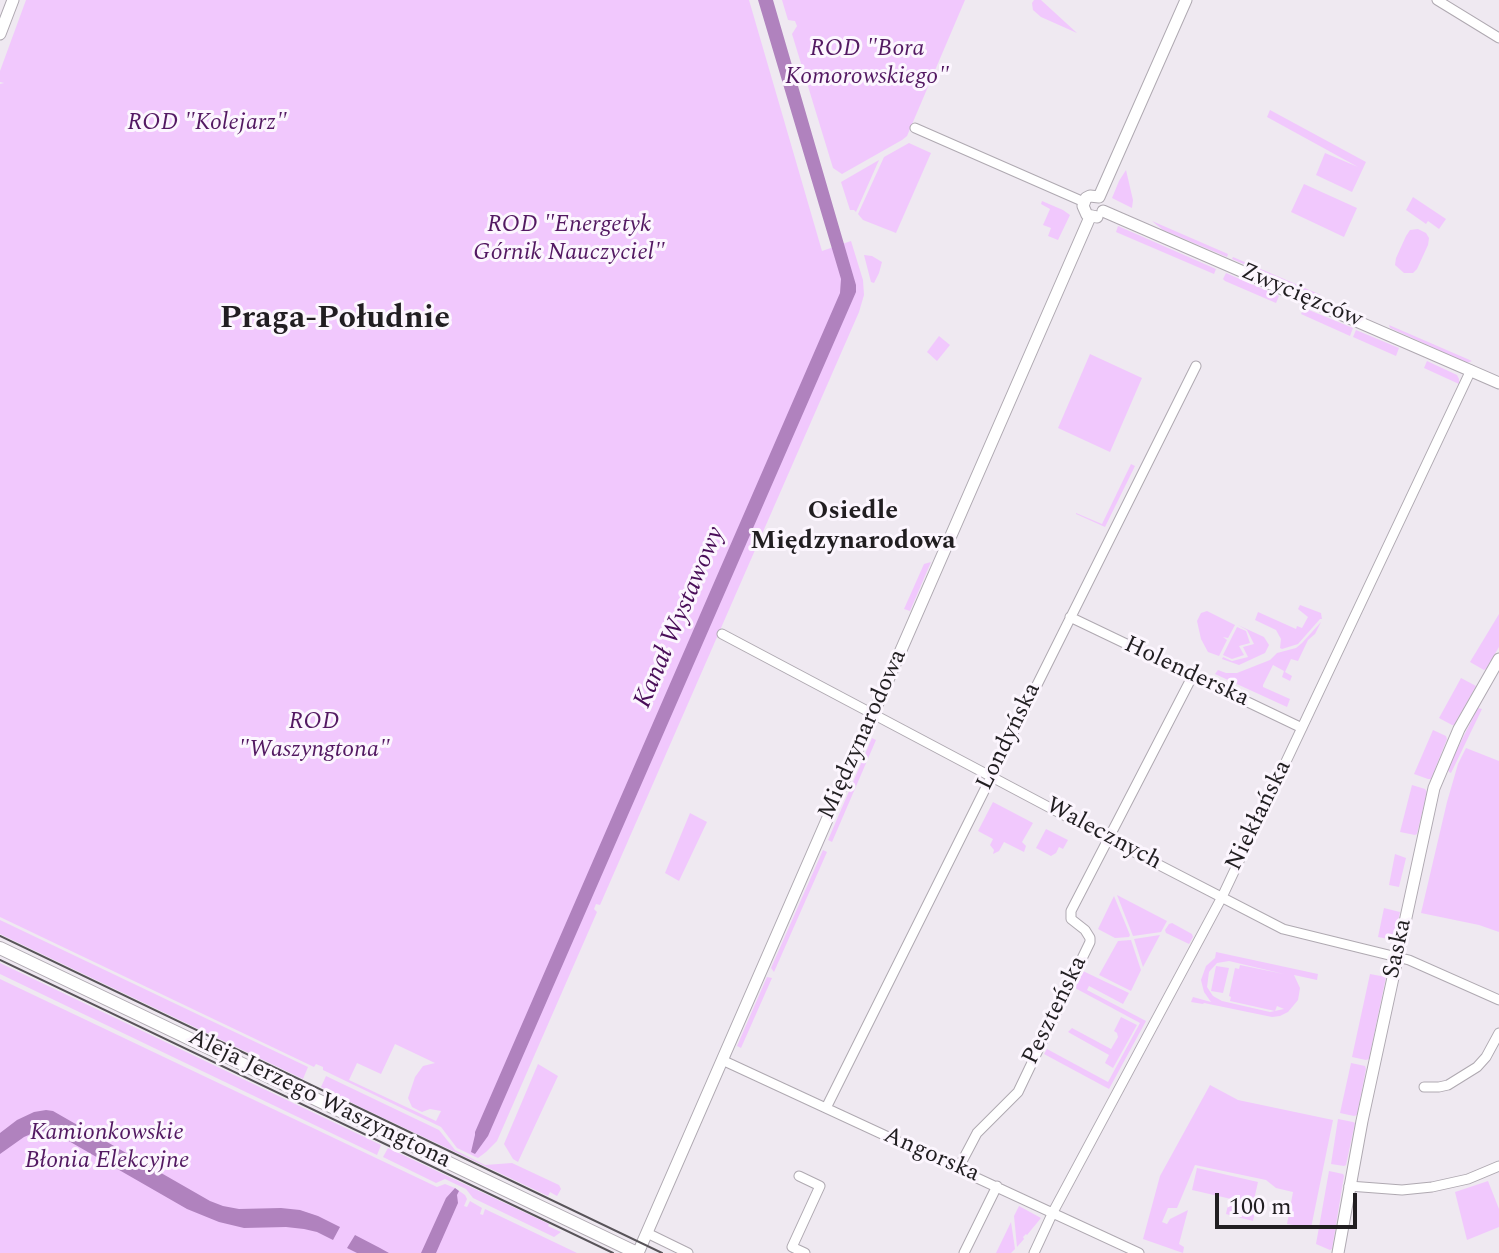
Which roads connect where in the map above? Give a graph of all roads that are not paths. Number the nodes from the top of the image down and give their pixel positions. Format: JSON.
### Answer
{"nodes":[{"id":1,"x":13,"y":0,"type":"edge"},
{"id":2,"x":1186,"y":0,"type":"edge"},
{"id":3,"x":1437,"y":0,"type":"edge"},
{"id":4,"x":0,"y":34,"type":"edge"},
{"id":5,"x":1499,"y":38,"type":"edge"},
{"id":6,"x":915,"y":128,"type":"dead end"},
{"id":7,"x":1099,"y":197,"type":"junction"},
{"id":8,"x":1084,"y":202,"type":"junction"},
{"id":9,"x":1103,"y":211,"type":"junction"},
{"id":10,"x":1090,"y":217,"type":"junction"},
{"id":11,"x":1196,"y":366,"type":"dead end"},
{"id":12,"x":1471,"y":370,"type":"junction"},
{"id":13,"x":1499,"y":383,"type":"edge"},
{"id":14,"x":1070,"y":617,"type":"junction"},
{"id":15,"x":722,"y":634,"type":"dead end"},
{"id":16,"x":1499,"y":659,"type":"edge"},
{"id":17,"x":1192,"y":677,"type":"junction"},
{"id":18,"x":874,"y":714,"type":"junction"},
{"id":19,"x":1302,"y":728,"type":"junction"},
{"id":20,"x":991,"y":776,"type":"junction"},
{"id":21,"x":1107,"y":838,"type":"junction"},
{"id":22,"x":1222,"y":897,"type":"junction"},
{"id":23,"x":0,"y":948,"type":"edge"},
{"id":24,"x":1397,"y":956,"type":"junction"},
{"id":25,"x":1499,"y":1000,"type":"edge"},
{"id":26,"x":1499,"y":1033,"type":"edge"},
{"id":27,"x":722,"y":1060,"type":"junction"},
{"id":28,"x":1424,"y":1087,"type":"dead end"},
{"id":29,"x":826,"y":1108,"type":"junction"},
{"id":30,"x":1499,"y":1166,"type":"edge"},
{"id":31,"x":958,"y":1169,"type":"junction"},
{"id":32,"x":799,"y":1176,"type":"dead end"},
{"id":33,"x":997,"y":1186,"type":"junction"},
{"id":34,"x":1349,"y":1186,"type":"junction"},
{"id":35,"x":1053,"y":1212,"type":"junction"},
{"id":36,"x":647,"y":1233,"type":"junction"},
{"id":37,"x":638,"y":1253,"type":"edge"},
{"id":38,"x":688,"y":1253,"type":"edge"},
{"id":39,"x":805,"y":1253,"type":"edge"},
{"id":40,"x":964,"y":1253,"type":"edge"},
{"id":41,"x":1034,"y":1253,"type":"edge"},
{"id":42,"x":1139,"y":1253,"type":"edge"},
{"id":43,"x":1338,"y":1253,"type":"edge"}],
"edges":[{"from":1,"to":4,"type":"street"},
{"from":2,"to":7,"type":"street"},
{"from":3,"to":5,"type":"street"},
{"from":6,"to":8,"type":"street"},
{"from":7,"to":8,"type":"street"},
{"from":7,"to":9,"type":"street"},
{"from":8,"to":10,"type":"street"},
{"from":9,"to":10,"type":"street"},
{"from":9,"to":12,"type":"street","name":"Zwycięzców"},
{"from":10,"to":18,"type":"street","name":"Międzynarodowa"},
{"from":11,"to":14,"type":"street","name":"Londyńska"},
{"from":12,"to":13,"type":"street","name":"Zwycięzców"},
{"from":12,"to":19,"type":"street","name":"Niekłańska"},
{"from":14,"to":17,"type":"street","name":"Holenderska"},
{"from":14,"to":20,"type":"street","name":"Londyńska"},
{"from":15,"to":18,"type":"street","name":"Walecznych"},
{"from":16,"to":24,"type":"street","name":"Saska"},
{"from":17,"to":19,"type":"street","name":"Holenderska"},
{"from":17,"to":21,"type":"street","name":"Peszteńska"},
{"from":18,"to":20,"type":"street","name":"Walecznych"},
{"from":18,"to":27,"type":"street","name":"Międzynarodowa"},
{"from":19,"to":22,"type":"street","name":"Niekłańska"},
{"from":20,"to":21,"type":"street","name":"Walecznych"},
{"from":20,"to":29,"type":"street","name":"Londyńska"},
{"from":21,"to":22,"type":"street","name":"Walecznych"},
{"from":21,"to":31,"type":"street","name":"Peszteńska"},
{"from":22,"to":24,"type":"street","name":"Walecznych"},
{"from":22,"to":35,"type":"street","name":"Niekłańska"},
{"from":23,"to":37,"type":"main road","name":"Aleja Jerzego Waszyngtona"},
{"from":24,"to":25,"type":"street","name":"Walecznych"},
{"from":24,"to":34,"type":"street","name":"Saska"},
{"from":26,"to":28,"type":"street"},
{"from":27,"to":29,"type":"street","name":"Angorska"},
{"from":27,"to":36,"type":"street","name":"Międzynarodowa"},
{"from":29,"to":31,"type":"street","name":"Angorska"},
{"from":30,"to":34,"type":"street"},
{"from":31,"to":33,"type":"street","name":"Angorska"},
{"from":32,"to":39,"type":"street"},
{"from":33,"to":35,"type":"street","name":"Angorska"},
{"from":33,"to":40,"type":"street"},
{"from":34,"to":43,"type":"street","name":"Saska"},
{"from":35,"to":41,"type":"street","name":"Niekłańska"},
{"from":35,"to":42,"type":"street","name":"Angorska"},
{"from":36,"to":37,"type":"street","name":"Międzynarodowa"},
{"from":36,"to":38,"type":"street"}]}
